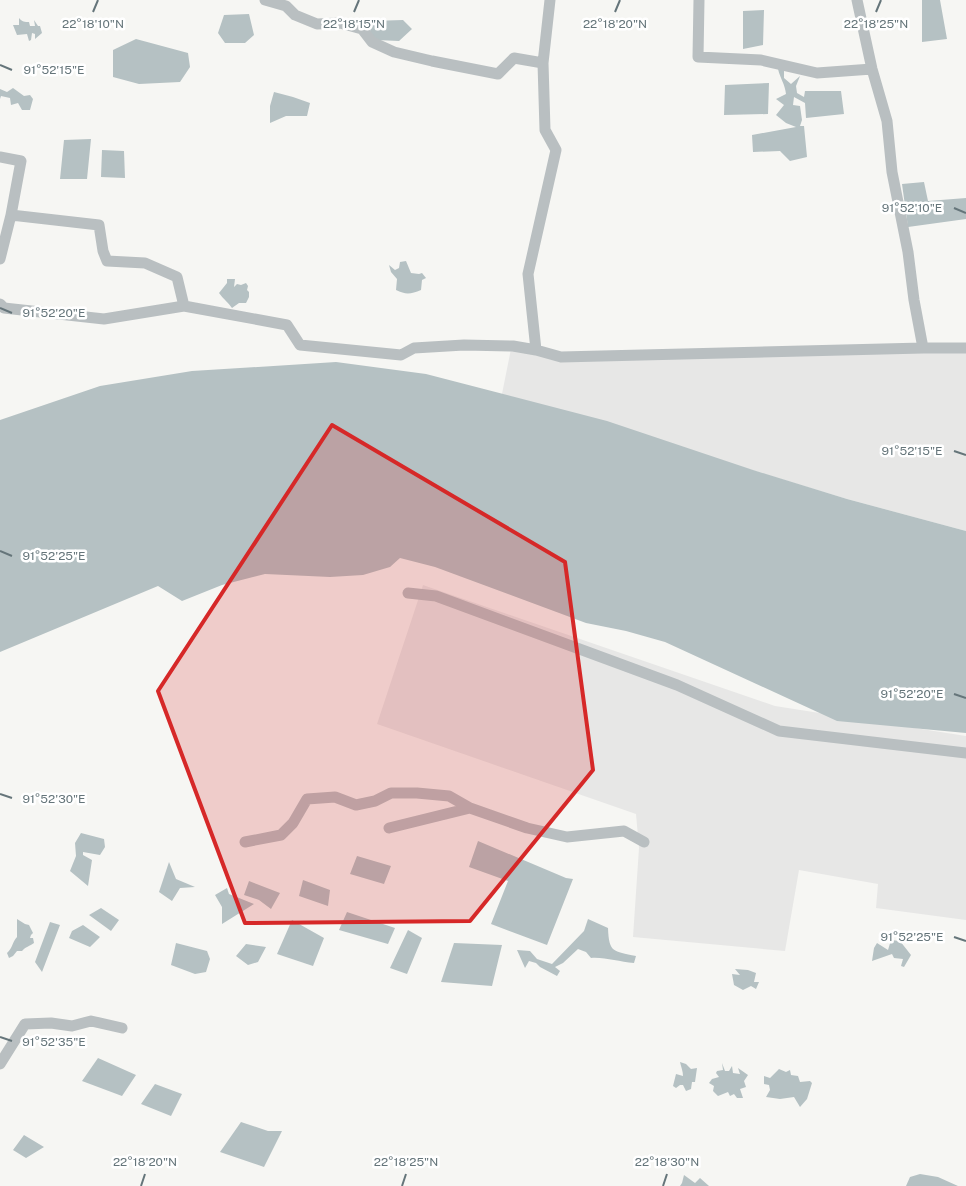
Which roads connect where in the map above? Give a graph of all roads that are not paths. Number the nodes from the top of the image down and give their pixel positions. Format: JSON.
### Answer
{"nodes":[{"id":1,"x":265,"y":0,"type":"edge"},
{"id":2,"x":550,"y":0,"type":"edge"},
{"id":3,"x":699,"y":0,"type":"edge"},
{"id":4,"x":857,"y":0,"type":"edge"},
{"id":5,"x":544,"y":63,"type":"junction"},
{"id":6,"x":872,"y":69,"type":"junction"},
{"id":7,"x":0,"y":157,"type":"edge"},
{"id":8,"x":12,"y":215,"type":"junction"},
{"id":9,"x":0,"y":259,"type":"edge"},
{"id":10,"x":0,"y":304,"type":"edge"},
{"id":11,"x":184,"y":306,"type":"junction"},
{"id":12,"x":923,"y":348,"type":"junction"},
{"id":13,"x":966,"y":348,"type":"edge"},
{"id":14,"x":536,"y":350,"type":"junction"},
{"id":15,"x":408,"y":593,"type":"dead end"},
{"id":16,"x":966,"y":753,"type":"edge"},
{"id":17,"x":470,"y":808,"type":"junction"},
{"id":18,"x":389,"y":828,"type":"dead end"},
{"id":19,"x":245,"y":842,"type":"dead end"},
{"id":20,"x":644,"y":842,"type":"dead end"},
{"id":21,"x":122,"y":1028,"type":"dead end"},
{"id":22,"x":0,"y":1064,"type":"edge"}],
"edges":[{"from":1,"to":5,"type":"street"},
{"from":2,"to":5,"type":"street"},
{"from":3,"to":6,"type":"street"},
{"from":4,"to":6,"type":"street"},
{"from":5,"to":14,"type":"street"},
{"from":6,"to":12,"type":"street"},
{"from":7,"to":8,"type":"street"},
{"from":8,"to":9,"type":"street"},
{"from":8,"to":11,"type":"street"},
{"from":10,"to":11,"type":"street"},
{"from":11,"to":14,"type":"street"},
{"from":12,"to":13,"type":"street"},
{"from":12,"to":14,"type":"street"},
{"from":15,"to":16,"type":"street"},
{"from":17,"to":18,"type":"street"},
{"from":17,"to":19,"type":"street"},
{"from":17,"to":20,"type":"street"},
{"from":21,"to":22,"type":"street"}]}
